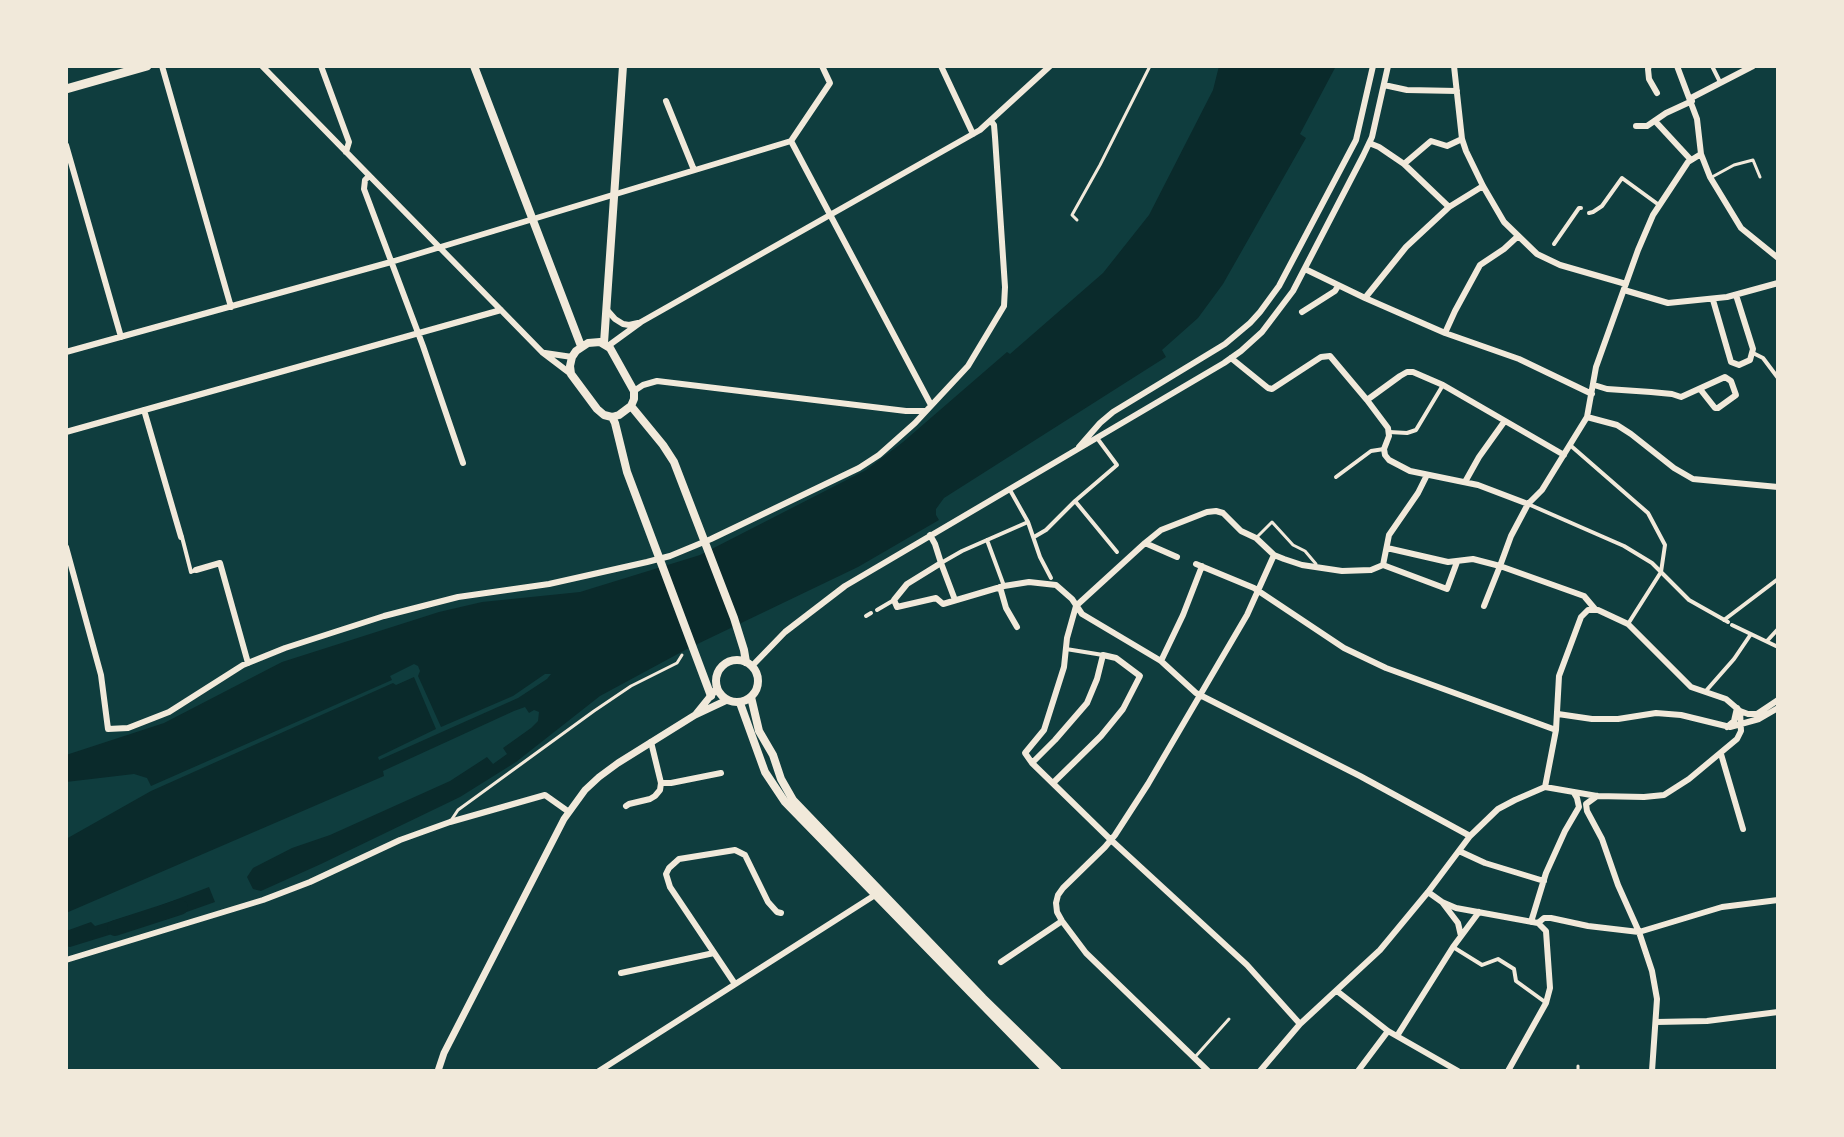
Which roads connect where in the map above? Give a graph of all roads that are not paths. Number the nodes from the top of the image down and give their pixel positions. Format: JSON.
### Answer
{"nodes":[{"id":1,"x":147,"y":66,"type":"edge"},
{"id":2,"x":162,"y":66,"type":"edge"},
{"id":3,"x":262,"y":66,"type":"edge"},
{"id":4,"x":321,"y":66,"type":"edge"},
{"id":5,"x":474,"y":66,"type":"edge"},
{"id":6,"x":623,"y":66,"type":"edge"},
{"id":7,"x":822,"y":66,"type":"edge"},
{"id":8,"x":941,"y":66,"type":"edge"},
{"id":9,"x":1050,"y":66,"type":"edge"},
{"id":10,"x":1150,"y":66,"type":"edge"},
{"id":11,"x":1373,"y":66,"type":"edge"},
{"id":12,"x":1388,"y":66,"type":"edge"},
{"id":13,"x":1454,"y":66,"type":"edge"},
{"id":14,"x":1649,"y":66,"type":"edge"},
{"id":15,"x":1677,"y":66,"type":"edge"},
{"id":16,"x":1712,"y":66,"type":"edge"},
{"id":17,"x":1753,"y":66,"type":"edge"},
{"id":18,"x":1720,"y":83,"type":"junction"},
{"id":19,"x":1384,"y":85,"type":"junction"},
{"id":20,"x":66,"y":89,"type":"edge"},
{"id":21,"x":1457,"y":91,"type":"junction"},
{"id":22,"x":1657,"y":93,"type":"dead end"},
{"id":23,"x":1691,"y":99,"type":"junction"},
{"id":24,"x":666,"y":101,"type":"dead end"},
{"id":25,"x":991,"y":121,"type":"junction"},
{"id":26,"x":1655,"y":121,"type":"junction"},
{"id":27,"x":1636,"y":126,"type":"dead end"},
{"id":28,"x":973,"y":134,"type":"junction"},
{"id":29,"x":1462,"y":139,"type":"junction"},
{"id":30,"x":791,"y":141,"type":"junction"},
{"id":31,"x":1369,"y":143,"type":"junction"},
{"id":32,"x":66,"y":145,"type":"edge"},
{"id":33,"x":346,"y":152,"type":"junction"},
{"id":34,"x":1701,"y":154,"type":"junction"},
{"id":35,"x":1691,"y":160,"type":"junction"},
{"id":36,"x":1404,"y":164,"type":"junction"},
{"id":37,"x":694,"y":170,"type":"junction"},
{"id":38,"x":368,"y":177,"type":"junction"},
{"id":39,"x":1710,"y":177,"type":"junction"},
{"id":40,"x":1760,"y":177,"type":"dead end"},
{"id":41,"x":1483,"y":186,"type":"junction"},
{"id":42,"x":614,"y":193,"type":"junction"},
{"id":43,"x":1659,"y":205,"type":"junction"},
{"id":44,"x":1449,"y":207,"type":"junction"},
{"id":45,"x":1581,"y":208,"type":"dead end"},
{"id":46,"x":1589,"y":213,"type":"dead end"},
{"id":47,"x":830,"y":214,"type":"junction"},
{"id":48,"x":532,"y":219,"type":"junction"},
{"id":49,"x":1077,"y":220,"type":"dead end"},
{"id":50,"x":1517,"y":237,"type":"junction"},
{"id":51,"x":1554,"y":244,"type":"dead end"},
{"id":52,"x":438,"y":247,"type":"junction"},
{"id":53,"x":1778,"y":258,"type":"edge"},
{"id":54,"x":391,"y":262,"type":"junction"},
{"id":55,"x":1305,"y":269,"type":"junction"},
{"id":56,"x":1778,"y":283,"type":"edge"},
{"id":57,"x":1338,"y":286,"type":"junction"},
{"id":58,"x":1625,"y":287,"type":"junction"},
{"id":59,"x":1736,"y":295,"type":"junction"},
{"id":60,"x":1365,"y":298,"type":"junction"},
{"id":61,"x":1713,"y":300,"type":"junction"},
{"id":62,"x":231,"y":307,"type":"junction"},
{"id":63,"x":606,"y":309,"type":"junction"},
{"id":64,"x":501,"y":310,"type":"junction"},
{"id":65,"x":1302,"y":312,"type":"dead end"},
{"id":66,"x":641,"y":322,"type":"junction"},
{"id":67,"x":418,"y":333,"type":"junction"},
{"id":68,"x":1445,"y":333,"type":"junction"},
{"id":69,"x":121,"y":337,"type":"junction"},
{"id":70,"x":606,"y":345,"type":"junction"},
{"id":71,"x":581,"y":346,"type":"junction"},
{"id":72,"x":66,"y":352,"type":"edge"},
{"id":73,"x":542,"y":352,"type":"junction"},
{"id":74,"x":1753,"y":353,"type":"junction"},
{"id":75,"x":572,"y":357,"type":"junction"},
{"id":76,"x":1231,"y":358,"type":"junction"},
{"id":77,"x":571,"y":374,"type":"junction"},
{"id":78,"x":1778,"y":378,"type":"edge"},
{"id":79,"x":1443,"y":385,"type":"junction"},
{"id":80,"x":1700,"y":389,"type":"junction"},
{"id":81,"x":1593,"y":390,"type":"junction"},
{"id":82,"x":634,"y":391,"type":"junction"},
{"id":83,"x":1367,"y":400,"type":"junction"},
{"id":84,"x":931,"y":405,"type":"junction"},
{"id":85,"x":631,"y":406,"type":"junction"},
{"id":86,"x":144,"y":410,"type":"junction"},
{"id":87,"x":925,"y":411,"type":"junction"},
{"id":88,"x":612,"y":417,"type":"junction"},
{"id":89,"x":1587,"y":417,"type":"junction"},
{"id":90,"x":1504,"y":422,"type":"junction"},
{"id":91,"x":1388,"y":429,"type":"junction"},
{"id":92,"x":66,"y":432,"type":"edge"},
{"id":93,"x":1097,"y":438,"type":"junction"},
{"id":94,"x":1570,"y":445,"type":"junction"},
{"id":95,"x":1079,"y":447,"type":"junction"},
{"id":96,"x":1384,"y":449,"type":"junction"},
{"id":97,"x":1564,"y":455,"type":"junction"},
{"id":98,"x":463,"y":463,"type":"dead end"},
{"id":99,"x":1427,"y":475,"type":"junction"},
{"id":100,"x":1336,"y":477,"type":"dead end"},
{"id":101,"x":1465,"y":482,"type":"junction"},
{"id":102,"x":1778,"y":487,"type":"edge"},
{"id":103,"x":1009,"y":488,"type":"junction"},
{"id":104,"x":1075,"y":501,"type":"junction"},
{"id":105,"x":1528,"y":504,"type":"junction"},
{"id":106,"x":1028,"y":522,"type":"junction"},
{"id":107,"x":930,"y":535,"type":"junction"},
{"id":108,"x":181,"y":537,"type":"joint"},
{"id":109,"x":1034,"y":537,"type":"junction"},
{"id":110,"x":1256,"y":538,"type":"junction"},
{"id":111,"x":987,"y":539,"type":"junction"},
{"id":112,"x":1145,"y":543,"type":"junction"},
{"id":113,"x":66,"y":547,"type":"edge"},
{"id":114,"x":1387,"y":548,"type":"junction"},
{"id":115,"x":1117,"y":552,"type":"dead end"},
{"id":116,"x":1274,"y":555,"type":"junction"},
{"id":117,"x":1177,"y":557,"type":"dead end"},
{"id":118,"x":1457,"y":562,"type":"junction"},
{"id":119,"x":941,"y":563,"type":"junction"},
{"id":120,"x":1383,"y":565,"type":"junction"},
{"id":121,"x":1500,"y":566,"type":"junction"},
{"id":122,"x":1318,"y":568,"type":"junction"},
{"id":123,"x":196,"y":570,"type":"joint"},
{"id":124,"x":1661,"y":572,"type":"junction"},
{"id":125,"x":1051,"y":578,"type":"dead end"},
{"id":126,"x":1778,"y":579,"type":"edge"},
{"id":127,"x":1002,"y":587,"type":"junction"},
{"id":128,"x":1259,"y":591,"type":"junction"},
{"id":129,"x":894,"y":600,"type":"junction"},
{"id":130,"x":955,"y":600,"type":"junction"},
{"id":131,"x":1076,"y":606,"type":"junction"},
{"id":132,"x":1484,"y":606,"type":"dead end"},
{"id":133,"x":1595,"y":609,"type":"junction"},
{"id":134,"x":877,"y":610,"type":"dead end"},
{"id":135,"x":1728,"y":623,"type":"junction"},
{"id":136,"x":1628,"y":624,"type":"junction"},
{"id":137,"x":1017,"y":627,"type":"dead end"},
{"id":138,"x":1778,"y":629,"type":"edge"},
{"id":139,"x":1751,"y":634,"type":"junction"},
{"id":140,"x":1767,"y":641,"type":"junction"},
{"id":141,"x":1778,"y":647,"type":"edge"},
{"id":142,"x":1066,"y":649,"type":"junction"},
{"id":143,"x":682,"y":655,"type":"dead end"},
{"id":144,"x":1103,"y":655,"type":"junction"},
{"id":145,"x":1161,"y":661,"type":"junction"},
{"id":146,"x":699,"y":662,"type":"junction"},
{"id":147,"x":248,"y":663,"type":"junction"},
{"id":148,"x":749,"y":664,"type":"junction"},
{"id":149,"x":717,"y":676,"type":"junction"},
{"id":150,"x":714,"y":692,"type":"junction"},
{"id":151,"x":1705,"y":692,"type":"junction"},
{"id":152,"x":1201,"y":696,"type":"junction"},
{"id":153,"x":751,"y":697,"type":"junction"},
{"id":154,"x":727,"y":700,"type":"junction"},
{"id":155,"x":1778,"y":700,"type":"edge"},
{"id":156,"x":740,"y":703,"type":"junction"},
{"id":157,"x":1778,"y":708,"type":"edge"},
{"id":158,"x":1739,"y":710,"type":"junction"},
{"id":159,"x":1558,"y":714,"type":"junction"},
{"id":160,"x":695,"y":715,"type":"junction"},
{"id":161,"x":1741,"y":724,"type":"junction"},
{"id":162,"x":1727,"y":727,"type":"junction"},
{"id":163,"x":1556,"y":730,"type":"junction"},
{"id":164,"x":651,"y":742,"type":"junction"},
{"id":165,"x":1721,"y":754,"type":"junction"},
{"id":166,"x":1032,"y":763,"type":"junction"},
{"id":167,"x":721,"y":773,"type":"dead end"},
{"id":168,"x":661,"y":783,"type":"junction"},
{"id":169,"x":1053,"y":783,"type":"junction"},
{"id":170,"x":1545,"y":787,"type":"junction"},
{"id":171,"x":1574,"y":793,"type":"junction"},
{"id":172,"x":1597,"y":796,"type":"junction"},
{"id":173,"x":626,"y":806,"type":"dead end"},
{"id":174,"x":569,"y":812,"type":"junction"},
{"id":175,"x":450,"y":822,"type":"junction"},
{"id":176,"x":1743,"y":829,"type":"dead end"},
{"id":177,"x":1470,"y":836,"type":"junction"},
{"id":178,"x":1111,"y":840,"type":"junction"},
{"id":179,"x":1459,"y":851,"type":"junction"},
{"id":180,"x":1544,"y":881,"type":"junction"},
{"id":181,"x":1428,"y":892,"type":"junction"},
{"id":182,"x":875,"y":895,"type":"junction"},
{"id":183,"x":1778,"y":900,"type":"edge"},
{"id":184,"x":1442,"y":902,"type":"junction"},
{"id":185,"x":1479,"y":912,"type":"junction"},
{"id":186,"x":781,"y":913,"type":"dead end"},
{"id":187,"x":1062,"y":921,"type":"junction"},
{"id":188,"x":1535,"y":922,"type":"junction"},
{"id":189,"x":1639,"y":932,"type":"junction"},
{"id":190,"x":1461,"y":936,"type":"junction"},
{"id":191,"x":1453,"y":947,"type":"junction"},
{"id":192,"x":714,"y":953,"type":"junction"},
{"id":193,"x":66,"y":960,"type":"edge"},
{"id":194,"x":1001,"y":962,"type":"dead end"},
{"id":195,"x":621,"y":973,"type":"dead end"},
{"id":196,"x":735,"y":984,"type":"junction"},
{"id":197,"x":1337,"y":991,"type":"junction"},
{"id":198,"x":1546,"y":1003,"type":"junction"},
{"id":199,"x":1778,"y":1012,"type":"edge"},
{"id":200,"x":1229,"y":1019,"type":"dead end"},
{"id":201,"x":1656,"y":1022,"type":"junction"},
{"id":202,"x":1300,"y":1024,"type":"junction"},
{"id":203,"x":1388,"y":1031,"type":"junction"},
{"id":204,"x":1397,"y":1036,"type":"junction"},
{"id":205,"x":1195,"y":1057,"type":"junction"},
{"id":206,"x":438,"y":1071,"type":"edge"},
{"id":207,"x":599,"y":1071,"type":"edge"},
{"id":208,"x":1047,"y":1071,"type":"edge"},
{"id":209,"x":1058,"y":1071,"type":"edge"},
{"id":210,"x":1208,"y":1071,"type":"edge"},
{"id":211,"x":1260,"y":1071,"type":"edge"},
{"id":212,"x":1358,"y":1071,"type":"edge"},
{"id":213,"x":1458,"y":1071,"type":"edge"},
{"id":214,"x":1508,"y":1071,"type":"edge"},
{"id":215,"x":1652,"y":1071,"type":"edge"}],
"edges":[{"from":1,"to":20,"type":"main road"},
{"from":2,"to":62,"type":"street"},
{"from":3,"to":33,"type":"street"},
{"from":4,"to":33,"type":"street"},
{"from":5,"to":48,"type":"main road"},
{"from":6,"to":42,"type":"main road"},
{"from":7,"to":30,"type":"street"},
{"from":8,"to":28,"type":"street"},
{"from":9,"to":25,"type":"street"},
{"from":10,"to":49,"type":"lane"},
{"from":11,"to":95,"type":"street"},
{"from":12,"to":19,"type":"street"},
{"from":13,"to":21,"type":"street"},
{"from":14,"to":22,"type":"street"},
{"from":15,"to":23,"type":"street"},
{"from":16,"to":18,"type":"street"},
{"from":17,"to":18,"type":"street"},
{"from":18,"to":23,"type":"street"},
{"from":19,"to":21,"type":"street"},
{"from":19,"to":31,"type":"street"},
{"from":21,"to":29,"type":"street"},
{"from":23,"to":26,"type":"street"},
{"from":23,"to":34,"type":"street"},
{"from":24,"to":37,"type":"street"},
{"from":25,"to":28,"type":"street"},
{"from":25,"to":84,"type":"street"},
{"from":26,"to":27,"type":"street"},
{"from":26,"to":35,"type":"street"},
{"from":28,"to":47,"type":"street"},
{"from":29,"to":36,"type":"street"},
{"from":29,"to":41,"type":"street"},
{"from":30,"to":37,"type":"street"},
{"from":30,"to":47,"type":"street"},
{"from":31,"to":36,"type":"street"},
{"from":31,"to":55,"type":"street"},
{"from":32,"to":69,"type":"street"},
{"from":33,"to":38,"type":"street"},
{"from":34,"to":35,"type":"street"},
{"from":34,"to":39,"type":"street"},
{"from":35,"to":43,"type":"street"},
{"from":36,"to":44,"type":"street"},
{"from":37,"to":42,"type":"street"},
{"from":38,"to":52,"type":"street"},
{"from":38,"to":54,"type":"street"},
{"from":39,"to":40,"type":"lane"},
{"from":39,"to":53,"type":"street"},
{"from":41,"to":44,"type":"street"},
{"from":41,"to":50,"type":"street"},
{"from":42,"to":48,"type":"street"},
{"from":42,"to":63,"type":"main road"},
{"from":43,"to":46,"type":"street"},
{"from":43,"to":58,"type":"street"},
{"from":44,"to":60,"type":"street"},
{"from":45,"to":51,"type":"street"},
{"from":47,"to":66,"type":"street"},
{"from":47,"to":84,"type":"street"},
{"from":48,"to":52,"type":"street"},
{"from":48,"to":71,"type":"main road"},
{"from":50,"to":58,"type":"street"},
{"from":50,"to":68,"type":"street"},
{"from":52,"to":54,"type":"street"},
{"from":52,"to":64,"type":"street"},
{"from":54,"to":62,"type":"street"},
{"from":54,"to":67,"type":"street"},
{"from":55,"to":57,"type":"street"},
{"from":55,"to":76,"type":"street"},
{"from":56,"to":59,"type":"street"},
{"from":57,"to":60,"type":"street"},
{"from":57,"to":65,"type":"street"},
{"from":58,"to":61,"type":"street"},
{"from":58,"to":81,"type":"street"},
{"from":59,"to":61,"type":"street"},
{"from":59,"to":74,"type":"street"},
{"from":60,"to":68,"type":"street"},
{"from":61,"to":74,"type":"street"},
{"from":62,"to":69,"type":"street"},
{"from":63,"to":66,"type":"street"},
{"from":63,"to":70,"type":"main road"},
{"from":64,"to":67,"type":"street"},
{"from":64,"to":73,"type":"street"},
{"from":66,"to":70,"type":"street"},
{"from":67,"to":86,"type":"street"},
{"from":67,"to":98,"type":"street"},
{"from":68,"to":81,"type":"street"},
{"from":69,"to":72,"type":"street"},
{"from":70,"to":71,"type":"main road"},
{"from":70,"to":82,"type":"main road"},
{"from":71,"to":75,"type":"main road"},
{"from":73,"to":75,"type":"street"},
{"from":73,"to":77,"type":"street"},
{"from":74,"to":78,"type":"street"},
{"from":75,"to":77,"type":"main road"},
{"from":76,"to":83,"type":"street"},
{"from":76,"to":93,"type":"street"},
{"from":77,"to":88,"type":"main road"},
{"from":79,"to":83,"type":"street"},
{"from":79,"to":90,"type":"street"},
{"from":79,"to":91,"type":"street"},
{"from":80,"to":80,"type":"street"},
{"from":80,"to":81,"type":"street"},
{"from":81,"to":89,"type":"street"},
{"from":82,"to":85,"type":"main road"},
{"from":82,"to":87,"type":"street"},
{"from":83,"to":91,"type":"street"},
{"from":84,"to":87,"type":"street"},
{"from":85,"to":88,"type":"main road"},
{"from":85,"to":148,"type":"main road"},
{"from":86,"to":92,"type":"street"},
{"from":86,"to":108,"type":"street"},
{"from":87,"to":147,"type":"street"},
{"from":88,"to":146,"type":"main road"},
{"from":89,"to":94,"type":"street"},
{"from":89,"to":102,"type":"street"},
{"from":90,"to":97,"type":"street"},
{"from":90,"to":101,"type":"street"},
{"from":91,"to":96,"type":"street"},
{"from":93,"to":95,"type":"street"},
{"from":93,"to":104,"type":"street"},
{"from":94,"to":97,"type":"street"},
{"from":94,"to":124,"type":"street"},
{"from":95,"to":103,"type":"street"},
{"from":96,"to":99,"type":"street"},
{"from":96,"to":100,"type":"street"},
{"from":97,"to":105,"type":"street"},
{"from":99,"to":101,"type":"street"},
{"from":99,"to":114,"type":"street"},
{"from":101,"to":105,"type":"street"},
{"from":103,"to":106,"type":"street"},
{"from":103,"to":107,"type":"street"},
{"from":104,"to":109,"type":"street"},
{"from":104,"to":115,"type":"street"},
{"from":105,"to":121,"type":"street"},
{"from":105,"to":124,"type":"street"},
{"from":106,"to":109,"type":"street"},
{"from":106,"to":111,"type":"street"},
{"from":107,"to":119,"type":"street"},
{"from":107,"to":148,"type":"street"},
{"from":108,"to":123,"type":"street"},
{"from":109,"to":125,"type":"street"},
{"from":110,"to":112,"type":"street"},
{"from":110,"to":116,"type":"street"},
{"from":110,"to":122,"type":"lane"},
{"from":111,"to":119,"type":"street"},
{"from":111,"to":127,"type":"street"},
{"from":112,"to":117,"type":"street"},
{"from":112,"to":131,"type":"street"},
{"from":113,"to":147,"type":"street"},
{"from":114,"to":118,"type":"street"},
{"from":114,"to":120,"type":"street"},
{"from":116,"to":122,"type":"street"},
{"from":116,"to":128,"type":"street"},
{"from":118,"to":120,"type":"street"},
{"from":118,"to":121,"type":"street"},
{"from":119,"to":129,"type":"street"},
{"from":119,"to":130,"type":"street"},
{"from":120,"to":122,"type":"street"},
{"from":121,"to":132,"type":"street"},
{"from":121,"to":133,"type":"street"},
{"from":123,"to":147,"type":"street"},
{"from":124,"to":135,"type":"street"},
{"from":124,"to":136,"type":"street"},
{"from":126,"to":135,"type":"street"},
{"from":127,"to":130,"type":"street"},
{"from":127,"to":131,"type":"street"},
{"from":127,"to":137,"type":"street"},
{"from":128,"to":145,"type":"street"},
{"from":128,"to":152,"type":"street"},
{"from":128,"to":163,"type":"street"},
{"from":129,"to":130,"type":"street"},
{"from":129,"to":134,"type":"street"},
{"from":131,"to":142,"type":"street"},
{"from":131,"to":145,"type":"street"},
{"from":133,"to":136,"type":"street"},
{"from":133,"to":159,"type":"street"},
{"from":135,"to":139,"type":"street"},
{"from":136,"to":151,"type":"street"},
{"from":138,"to":140,"type":"street"},
{"from":139,"to":140,"type":"street"},
{"from":139,"to":151,"type":"street"},
{"from":140,"to":141,"type":"street"},
{"from":142,"to":144,"type":"street"},
{"from":142,"to":166,"type":"street"},
{"from":143,"to":175,"type":"lane"},
{"from":144,"to":166,"type":"street"},
{"from":144,"to":169,"type":"street"},
{"from":145,"to":152,"type":"street"},
{"from":146,"to":149,"type":"main road"},
{"from":146,"to":150,"type":"main road"},
{"from":148,"to":149,"type":"main road"},
{"from":148,"to":153,"type":"main road"},
{"from":149,"to":150,"type":"main road"},
{"from":150,"to":154,"type":"main road"},
{"from":150,"to":160,"type":"street"},
{"from":151,"to":158,"type":"street"},
{"from":152,"to":177,"type":"street"},
{"from":152,"to":178,"type":"street"},
{"from":153,"to":156,"type":"main road"},
{"from":153,"to":209,"type":"main road"},
{"from":154,"to":156,"type":"main road"},
{"from":154,"to":160,"type":"street"},
{"from":155,"to":158,"type":"street"},
{"from":156,"to":182,"type":"main road"},
{"from":157,"to":161,"type":"street"},
{"from":158,"to":161,"type":"street"},
{"from":158,"to":162,"type":"street"},
{"from":159,"to":162,"type":"street"},
{"from":159,"to":163,"type":"street"},
{"from":160,"to":164,"type":"street"},
{"from":161,"to":162,"type":"street"},
{"from":161,"to":165,"type":"street"},
{"from":163,"to":170,"type":"street"},
{"from":164,"to":168,"type":"street"},
{"from":164,"to":174,"type":"street"},
{"from":165,"to":172,"type":"street"},
{"from":165,"to":176,"type":"street"},
{"from":166,"to":169,"type":"street"},
{"from":167,"to":168,"type":"street"},
{"from":168,"to":173,"type":"street"},
{"from":169,"to":178,"type":"street"},
{"from":170,"to":171,"type":"street"},
{"from":170,"to":177,"type":"street"},
{"from":171,"to":172,"type":"street"},
{"from":171,"to":180,"type":"street"},
{"from":172,"to":189,"type":"street"},
{"from":174,"to":175,"type":"street"},
{"from":174,"to":206,"type":"street"},
{"from":175,"to":193,"type":"street"},
{"from":177,"to":179,"type":"street"},
{"from":178,"to":187,"type":"street"},
{"from":178,"to":202,"type":"street"},
{"from":179,"to":180,"type":"street"},
{"from":179,"to":181,"type":"street"},
{"from":180,"to":188,"type":"street"},
{"from":181,"to":184,"type":"street"},
{"from":181,"to":197,"type":"street"},
{"from":182,"to":196,"type":"street"},
{"from":182,"to":208,"type":"main road"},
{"from":183,"to":189,"type":"street"},
{"from":184,"to":185,"type":"street"},
{"from":184,"to":190,"type":"street"},
{"from":185,"to":188,"type":"street"},
{"from":185,"to":190,"type":"street"},
{"from":186,"to":192,"type":"street"},
{"from":187,"to":194,"type":"street"},
{"from":187,"to":205,"type":"street"},
{"from":188,"to":189,"type":"street"},
{"from":188,"to":198,"type":"street"},
{"from":189,"to":201,"type":"street"},
{"from":190,"to":191,"type":"street"},
{"from":191,"to":198,"type":"street"},
{"from":191,"to":204,"type":"street"},
{"from":192,"to":195,"type":"street"},
{"from":192,"to":196,"type":"street"},
{"from":196,"to":207,"type":"street"},
{"from":197,"to":202,"type":"street"},
{"from":197,"to":203,"type":"street"},
{"from":198,"to":214,"type":"street"},
{"from":199,"to":201,"type":"street"},
{"from":200,"to":205,"type":"lane"},
{"from":201,"to":215,"type":"street"},
{"from":202,"to":211,"type":"street"},
{"from":203,"to":204,"type":"street"},
{"from":203,"to":212,"type":"street"},
{"from":204,"to":213,"type":"street"},
{"from":205,"to":210,"type":"street"}]}
